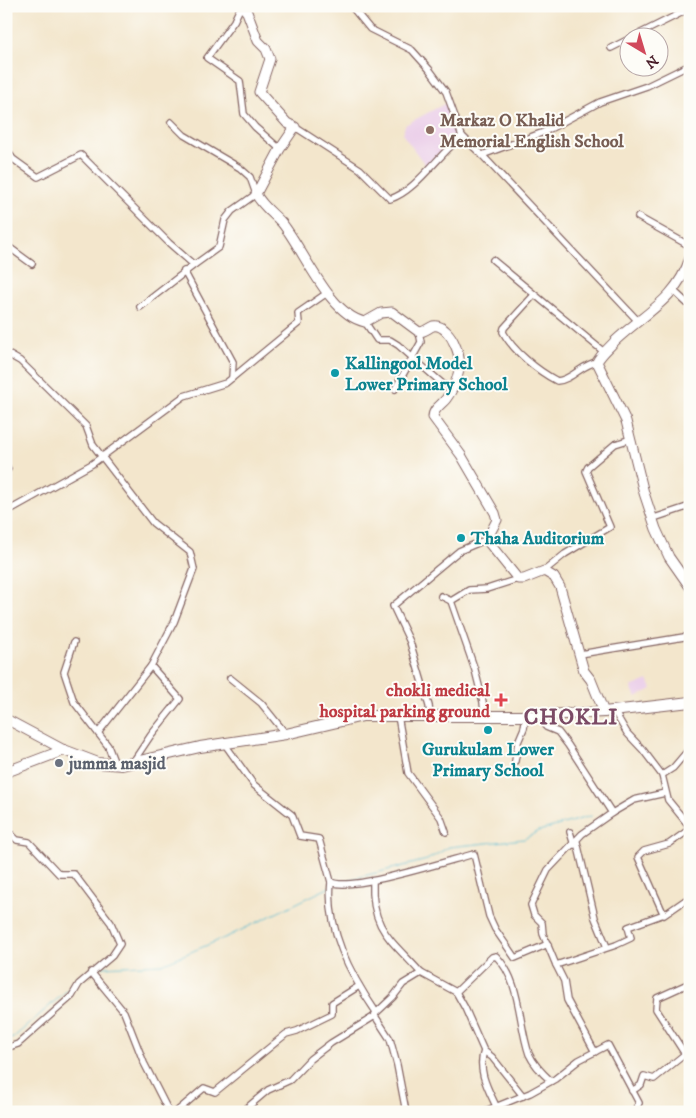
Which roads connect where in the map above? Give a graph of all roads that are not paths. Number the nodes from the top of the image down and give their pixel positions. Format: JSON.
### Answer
{"nodes":[{"id":1,"x":242,"y":6,"type":"edge"},
{"id":2,"x":351,"y":6,"type":"edge"},
{"id":3,"x":688,"y":9,"type":"edge"},
{"id":4,"x":610,"y":48,"type":"dead end"},
{"id":5,"x":690,"y":65,"type":"edge"},
{"id":6,"x":171,"y":122,"type":"dead end"},
{"id":7,"x":295,"y":127,"type":"junction"},
{"id":8,"x":462,"y":136,"type":"junction"},
{"id":9,"x":6,"y":149,"type":"edge"},
{"id":10,"x":280,"y":149,"type":"junction"},
{"id":11,"x":482,"y":154,"type":"junction"},
{"id":12,"x":256,"y":194,"type":"junction"},
{"id":13,"x":638,"y":217,"type":"dead end"},
{"id":14,"x":6,"y":245,"type":"edge"},
{"id":15,"x":690,"y":246,"type":"edge"},
{"id":16,"x":690,"y":258,"type":"edge"},
{"id":17,"x":493,"y":260,"type":"dead end"},
{"id":18,"x":32,"y":264,"type":"dead end"},
{"id":19,"x":194,"y":265,"type":"junction"},
{"id":20,"x":184,"y":271,"type":"junction"},
{"id":21,"x":674,"y":291,"type":"junction"},
{"id":22,"x":327,"y":293,"type":"junction"},
{"id":23,"x":534,"y":295,"type":"junction"},
{"id":24,"x":690,"y":306,"type":"edge"},
{"id":25,"x":140,"y":307,"type":"dead end"},
{"id":26,"x":637,"y":320,"type":"junction"},
{"id":27,"x":365,"y":322,"type":"junction"},
{"id":28,"x":498,"y":325,"type":"dead end"},
{"id":29,"x":419,"y":332,"type":"junction"},
{"id":30,"x":505,"y":336,"type":"junction"},
{"id":31,"x":604,"y":352,"type":"junction"},
{"id":32,"x":6,"y":353,"type":"edge"},
{"id":33,"x":412,"y":357,"type":"junction"},
{"id":34,"x":597,"y":362,"type":"junction"},
{"id":35,"x":232,"y":378,"type":"junction"},
{"id":36,"x":395,"y":389,"type":"dead end"},
{"id":37,"x":451,"y":391,"type":"junction"},
{"id":38,"x":631,"y":439,"type":"junction"},
{"id":39,"x":102,"y":456,"type":"junction"},
{"id":40,"x":6,"y":466,"type":"edge"},
{"id":41,"x":6,"y":471,"type":"edge"},
{"id":42,"x":690,"y":506,"type":"edge"},
{"id":43,"x":6,"y":512,"type":"edge"},
{"id":44,"x":654,"y":518,"type":"junction"},
{"id":45,"x":487,"y":538,"type":"junction"},
{"id":46,"x":544,"y":571,"type":"junction"},
{"id":47,"x":518,"y":579,"type":"junction"},
{"id":48,"x":690,"y":587,"type":"edge"},
{"id":49,"x":441,"y":596,"type":"dead end"},
{"id":50,"x":451,"y":601,"type":"junction"},
{"id":51,"x":690,"y":636,"type":"edge"},
{"id":52,"x":74,"y":642,"type":"dead end"},
{"id":53,"x":580,"y":654,"type":"junction"},
{"id":54,"x":151,"y":666,"type":"junction"},
{"id":55,"x":230,"y":678,"type":"dead end"},
{"id":56,"x":690,"y":702,"type":"edge"},
{"id":57,"x":609,"y":711,"type":"junction"},
{"id":58,"x":484,"y":714,"type":"junction"},
{"id":59,"x":430,"y":715,"type":"junction"},
{"id":60,"x":547,"y":715,"type":"junction"},
{"id":61,"x":398,"y":716,"type":"junction"},
{"id":62,"x":526,"y":716,"type":"junction"},
{"id":63,"x":6,"y":719,"type":"edge"},
{"id":64,"x":98,"y":734,"type":"junction"},
{"id":65,"x":286,"y":734,"type":"junction"},
{"id":66,"x":224,"y":743,"type":"junction"},
{"id":67,"x":690,"y":748,"type":"edge"},
{"id":68,"x":64,"y":750,"type":"junction"},
{"id":69,"x":515,"y":761,"type":"dead end"},
{"id":70,"x":133,"y":762,"type":"junction"},
{"id":71,"x":115,"y":764,"type":"junction"},
{"id":72,"x":6,"y":772,"type":"edge"},
{"id":73,"x":662,"y":775,"type":"junction"},
{"id":74,"x":665,"y":793,"type":"junction"},
{"id":75,"x":612,"y":812,"type":"junction"},
{"id":76,"x":690,"y":828,"type":"edge"},
{"id":77,"x":6,"y":829,"type":"edge"},
{"id":78,"x":446,"y":832,"type":"dead end"},
{"id":79,"x":570,"y":832,"type":"dead end"},
{"id":80,"x":575,"y":843,"type":"junction"},
{"id":81,"x":373,"y":881,"type":"junction"},
{"id":82,"x":331,"y":882,"type":"junction"},
{"id":83,"x":690,"y":897,"type":"edge"},
{"id":84,"x":664,"y":914,"type":"junction"},
{"id":85,"x":548,"y":944,"type":"junction"},
{"id":86,"x":607,"y":947,"type":"junction"},
{"id":87,"x":515,"y":958,"type":"junction"},
{"id":88,"x":503,"y":963,"type":"junction"},
{"id":89,"x":556,"y":965,"type":"junction"},
{"id":90,"x":92,"y":971,"type":"junction"},
{"id":91,"x":421,"y":973,"type":"junction"},
{"id":92,"x":690,"y":983,"type":"edge"},
{"id":93,"x":359,"y":986,"type":"junction"},
{"id":94,"x":456,"y":992,"type":"junction"},
{"id":95,"x":375,"y":1014,"type":"junction"},
{"id":96,"x":6,"y":1048,"type":"edge"},
{"id":97,"x":484,"y":1051,"type":"junction"},
{"id":98,"x":596,"y":1052,"type":"junction"},
{"id":99,"x":685,"y":1054,"type":"junction"},
{"id":100,"x":690,"y":1062,"type":"edge"},
{"id":101,"x":551,"y":1081,"type":"junction"},
{"id":102,"x":632,"y":1091,"type":"junction"},
{"id":103,"x":524,"y":1096,"type":"junction"},
{"id":104,"x":496,"y":1106,"type":"junction"},
{"id":105,"x":169,"y":1112,"type":"edge"},
{"id":106,"x":176,"y":1112,"type":"edge"},
{"id":107,"x":242,"y":1112,"type":"edge"},
{"id":108,"x":406,"y":1112,"type":"edge"},
{"id":109,"x":483,"y":1112,"type":"edge"},
{"id":110,"x":634,"y":1112,"type":"edge"}],
"edges":[{"from":1,"to":7,"type":"main road"},
{"from":1,"to":10,"type":"street"},
{"from":2,"to":8,"type":"street"},
{"from":3,"to":4,"type":"street"},
{"from":5,"to":11,"type":"street"},
{"from":6,"to":12,"type":"street"},
{"from":7,"to":8,"type":"street"},
{"from":7,"to":10,"type":"main road"},
{"from":8,"to":11,"type":"street"},
{"from":9,"to":19,"type":"street"},
{"from":10,"to":12,"type":"main road"},
{"from":11,"to":26,"type":"street"},
{"from":12,"to":19,"type":"street"},
{"from":12,"to":22,"type":"main road"},
{"from":13,"to":15,"type":"street"},
{"from":14,"to":18,"type":"street"},
{"from":16,"to":21,"type":"main road"},
{"from":17,"to":23,"type":"street"},
{"from":19,"to":20,"type":"street"},
{"from":20,"to":25,"type":"street"},
{"from":20,"to":35,"type":"street"},
{"from":21,"to":24,"type":"street"},
{"from":21,"to":26,"type":"main road"},
{"from":22,"to":27,"type":"main road"},
{"from":22,"to":35,"type":"street"},
{"from":23,"to":30,"type":"street"},
{"from":23,"to":31,"type":"street"},
{"from":26,"to":31,"type":"main road"},
{"from":27,"to":29,"type":"main road"},
{"from":27,"to":33,"type":"street"},
{"from":28,"to":30,"type":"street"},
{"from":29,"to":33,"type":"street"},
{"from":29,"to":37,"type":"main road"},
{"from":30,"to":34,"type":"street"},
{"from":31,"to":34,"type":"main road"},
{"from":32,"to":39,"type":"street"},
{"from":33,"to":36,"type":"street"},
{"from":33,"to":37,"type":"street"},
{"from":34,"to":38,"type":"main road"},
{"from":35,"to":39,"type":"street"},
{"from":37,"to":45,"type":"main road"},
{"from":38,"to":44,"type":"main road"},
{"from":38,"to":46,"type":"street"},
{"from":39,"to":43,"type":"street"},
{"from":39,"to":54,"type":"street"},
{"from":40,"to":41,"type":"street"},
{"from":42,"to":44,"type":"street"},
{"from":44,"to":48,"type":"main road"},
{"from":45,"to":47,"type":"main road"},
{"from":45,"to":59,"type":"street"},
{"from":46,"to":47,"type":"main road"},
{"from":46,"to":53,"type":"main road"},
{"from":47,"to":50,"type":"street"},
{"from":49,"to":50,"type":"street"},
{"from":50,"to":58,"type":"street"},
{"from":51,"to":53,"type":"street"},
{"from":52,"to":64,"type":"street"},
{"from":53,"to":57,"type":"main road"},
{"from":54,"to":64,"type":"street"},
{"from":54,"to":70,"type":"street"},
{"from":55,"to":65,"type":"street"},
{"from":56,"to":57,"type":"main road"},
{"from":57,"to":60,"type":"main road"},
{"from":57,"to":73,"type":"street"},
{"from":58,"to":59,"type":"main road"},
{"from":58,"to":62,"type":"main road"},
{"from":59,"to":61,"type":"main road"},
{"from":60,"to":62,"type":"main road"},
{"from":60,"to":75,"type":"street"},
{"from":61,"to":65,"type":"main road"},
{"from":61,"to":78,"type":"street"},
{"from":62,"to":69,"type":"street"},
{"from":63,"to":68,"type":"main road"},
{"from":64,"to":71,"type":"street"},
{"from":65,"to":66,"type":"main road"},
{"from":66,"to":70,"type":"main road"},
{"from":66,"to":82,"type":"street"},
{"from":67,"to":73,"type":"street"},
{"from":68,"to":71,"type":"main road"},
{"from":68,"to":72,"type":"main road"},
{"from":70,"to":71,"type":"main road"},
{"from":73,"to":74,"type":"street"},
{"from":74,"to":75,"type":"street"},
{"from":74,"to":76,"type":"street"},
{"from":75,"to":80,"type":"street"},
{"from":76,"to":84,"type":"street"},
{"from":77,"to":90,"type":"street"},
{"from":79,"to":80,"type":"street"},
{"from":80,"to":85,"type":"street"},
{"from":80,"to":86,"type":"street"},
{"from":81,"to":82,"type":"street"},
{"from":81,"to":87,"type":"street"},
{"from":81,"to":91,"type":"street"},
{"from":82,"to":93,"type":"street"},
{"from":83,"to":84,"type":"street"},
{"from":84,"to":86,"type":"street"},
{"from":85,"to":87,"type":"street"},
{"from":85,"to":89,"type":"street"},
{"from":86,"to":89,"type":"street"},
{"from":87,"to":88,"type":"street"},
{"from":88,"to":94,"type":"street"},
{"from":88,"to":101,"type":"street"},
{"from":89,"to":98,"type":"street"},
{"from":90,"to":96,"type":"street"},
{"from":90,"to":105,"type":"street"},
{"from":91,"to":94,"type":"street"},
{"from":91,"to":95,"type":"street"},
{"from":92,"to":99,"type":"street"},
{"from":93,"to":95,"type":"street"},
{"from":93,"to":106,"type":"street"},
{"from":94,"to":97,"type":"street"},
{"from":95,"to":107,"type":"street"},
{"from":95,"to":108,"type":"street"},
{"from":97,"to":103,"type":"street"},
{"from":97,"to":104,"type":"street"},
{"from":98,"to":101,"type":"street"},
{"from":98,"to":102,"type":"street"},
{"from":99,"to":100,"type":"street"},
{"from":99,"to":102,"type":"street"},
{"from":101,"to":103,"type":"street"},
{"from":102,"to":110,"type":"street"},
{"from":103,"to":104,"type":"street"},
{"from":104,"to":109,"type":"street"}]}
